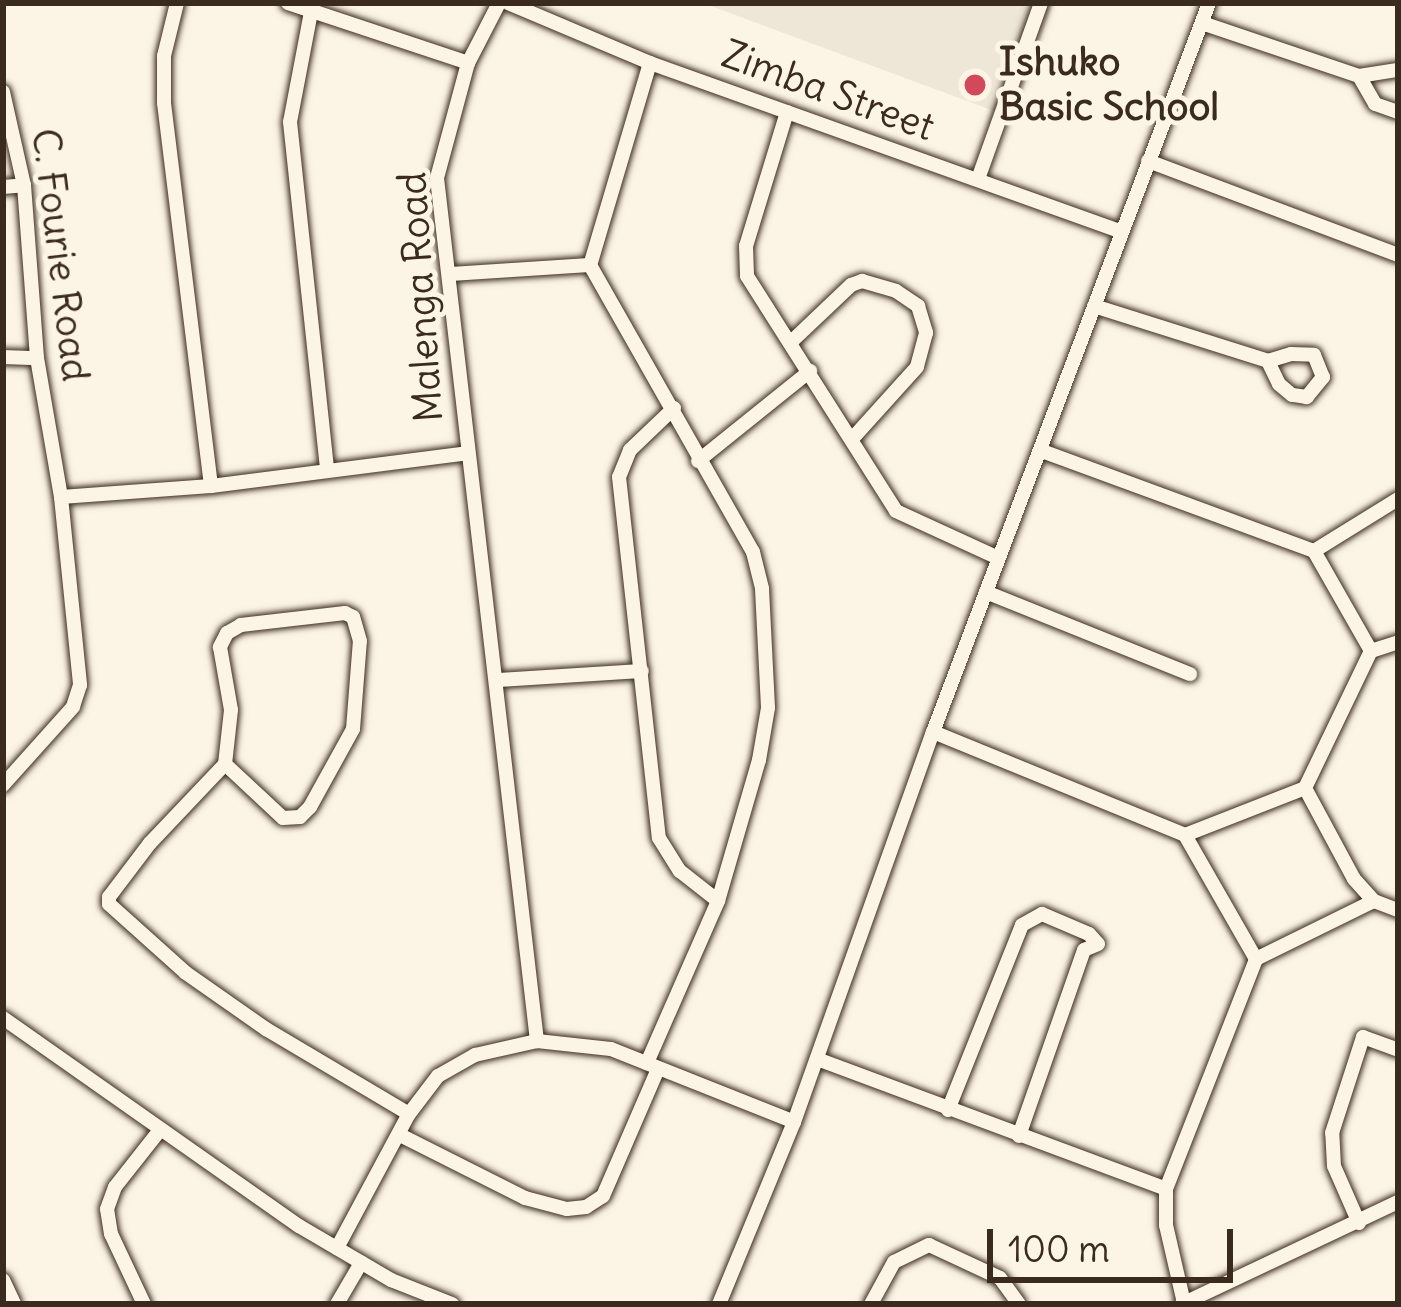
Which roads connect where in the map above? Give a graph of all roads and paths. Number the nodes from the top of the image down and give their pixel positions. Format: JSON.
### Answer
{"nodes":[{"id":1,"x":177,"y":3,"type":"edge"},
{"id":2,"x":288,"y":3,"type":"edge"},
{"id":3,"x":504,"y":3,"type":"edge"},
{"id":4,"x":1040,"y":3,"type":"edge"},
{"id":5,"x":1209,"y":3,"type":"edge"},
{"id":6,"x":311,"y":13,"type":"junction"},
{"id":7,"x":1202,"y":23,"type":"junction"},
{"id":8,"x":468,"y":63,"type":"junction"},
{"id":9,"x":650,"y":63,"type":"junction"},
{"id":10,"x":1398,"y":70,"type":"edge"},
{"id":11,"x":1359,"y":76,"type":"junction"},
{"id":12,"x":3,"y":92,"type":"edge"},
{"id":13,"x":787,"y":112,"type":"junction"},
{"id":14,"x":1398,"y":112,"type":"edge"},
{"id":15,"x":1148,"y":161,"type":"junction"},
{"id":16,"x":978,"y":179,"type":"junction"},
{"id":17,"x":24,"y":184,"type":"junction"},
{"id":18,"x":3,"y":187,"type":"edge"},
{"id":19,"x":1120,"y":231,"type":"junction"},
{"id":20,"x":1398,"y":255,"type":"edge"},
{"id":21,"x":590,"y":265,"type":"junction"},
{"id":22,"x":450,"y":274,"type":"junction"},
{"id":23,"x":1094,"y":306,"type":"junction"},
{"id":24,"x":791,"y":342,"type":"junction"},
{"id":25,"x":3,"y":357,"type":"edge"},
{"id":26,"x":37,"y":358,"type":"junction"},
{"id":27,"x":1268,"y":362,"type":"dead end"},
{"id":28,"x":810,"y":371,"type":"junction"},
{"id":29,"x":674,"y":408,"type":"junction"},
{"id":30,"x":852,"y":439,"type":"junction"},
{"id":31,"x":1042,"y":451,"type":"junction"},
{"id":32,"x":466,"y":453,"type":"junction"},
{"id":33,"x":698,"y":461,"type":"junction"},
{"id":34,"x":327,"y":469,"type":"junction"},
{"id":35,"x":211,"y":486,"type":"junction"},
{"id":36,"x":61,"y":497,"type":"junction"},
{"id":37,"x":1398,"y":499,"type":"edge"},
{"id":38,"x":1314,"y":551,"type":"junction"},
{"id":39,"x":998,"y":558,"type":"junction"},
{"id":40,"x":986,"y":592,"type":"junction"},
{"id":41,"x":1398,"y":642,"type":"edge"},
{"id":42,"x":1371,"y":651,"type":"junction"},
{"id":43,"x":642,"y":671,"type":"junction"},
{"id":44,"x":1190,"y":674,"type":"dead end"},
{"id":45,"x":498,"y":680,"type":"junction"},
{"id":46,"x":933,"y":733,"type":"junction"},
{"id":47,"x":225,"y":764,"type":"junction"},
{"id":48,"x":3,"y":785,"type":"edge"},
{"id":49,"x":1305,"y":788,"type":"junction"},
{"id":50,"x":1185,"y":835,"type":"junction"},
{"id":51,"x":718,"y":901,"type":"junction"},
{"id":52,"x":1374,"y":901,"type":"junction"},
{"id":53,"x":1398,"y":910,"type":"edge"},
{"id":54,"x":1256,"y":958,"type":"junction"},
{"id":55,"x":3,"y":1018,"type":"edge"},
{"id":56,"x":537,"y":1041,"type":"junction"},
{"id":57,"x":1398,"y":1050,"type":"edge"},
{"id":58,"x":817,"y":1059,"type":"junction"},
{"id":59,"x":652,"y":1067,"type":"junction"},
{"id":60,"x":948,"y":1110,"type":"junction"},
{"id":61,"x":410,"y":1114,"type":"junction"},
{"id":62,"x":794,"y":1122,"type":"junction"},
{"id":63,"x":160,"y":1130,"type":"junction"},
{"id":64,"x":400,"y":1135,"type":"junction"},
{"id":65,"x":1019,"y":1136,"type":"junction"},
{"id":66,"x":1166,"y":1189,"type":"junction"},
{"id":67,"x":1398,"y":1202,"type":"edge"},
{"id":68,"x":1359,"y":1223,"type":"junction"},
{"id":69,"x":337,"y":1248,"type":"junction"},
{"id":70,"x":361,"y":1263,"type":"junction"},
{"id":71,"x":3,"y":1282,"type":"edge"},
{"id":72,"x":14,"y":1304,"type":"edge"},
{"id":73,"x":144,"y":1304,"type":"edge"},
{"id":74,"x":337,"y":1304,"type":"edge"},
{"id":75,"x":452,"y":1304,"type":"edge"},
{"id":76,"x":719,"y":1304,"type":"edge"},
{"id":77,"x":871,"y":1304,"type":"edge"},
{"id":78,"x":1019,"y":1304,"type":"edge"},
{"id":79,"x":1183,"y":1304,"type":"edge"}],
"edges":[{"from":1,"to":35,"type":"street"},
{"from":2,"to":6,"type":"street"},
{"from":3,"to":8,"type":"street","name":"Malenga Road"},
{"from":3,"to":9,"type":"street","name":"Zimba Street"},
{"from":4,"to":16,"type":"street"},
{"from":5,"to":7,"type":"street"},
{"from":6,"to":8,"type":"street"},
{"from":6,"to":34,"type":"street"},
{"from":7,"to":11,"type":"street"},
{"from":7,"to":15,"type":"street"},
{"from":8,"to":22,"type":"street","name":"Malenga Road"},
{"from":9,"to":13,"type":"street","name":"Zimba Street"},
{"from":9,"to":21,"type":"street"},
{"from":10,"to":11,"type":"street"},
{"from":11,"to":14,"type":"street"},
{"from":12,"to":17,"type":"street","name":"C. Fourie Road"},
{"from":13,"to":16,"type":"street","name":"Zimba Street"},
{"from":13,"to":24,"type":"street"},
{"from":15,"to":19,"type":"street"},
{"from":15,"to":20,"type":"street"},
{"from":16,"to":19,"type":"street","name":"Zimba Street"},
{"from":17,"to":18,"type":"street"},
{"from":17,"to":26,"type":"street","name":"C. Fourie Road"},
{"from":19,"to":23,"type":"street"},
{"from":21,"to":22,"type":"street"},
{"from":21,"to":29,"type":"street"},
{"from":22,"to":32,"type":"street","name":"Malenga Road"},
{"from":23,"to":27,"type":"street"},
{"from":23,"to":31,"type":"street"},
{"from":24,"to":28,"type":"street"},
{"from":24,"to":30,"type":"street"},
{"from":25,"to":26,"type":"street"},
{"from":26,"to":36,"type":"street","name":"C. Fourie Road"},
{"from":28,"to":30,"type":"street"},
{"from":28,"to":33,"type":"street"},
{"from":29,"to":33,"type":"street"},
{"from":29,"to":43,"type":"street"},
{"from":30,"to":39,"type":"street"},
{"from":31,"to":38,"type":"street"},
{"from":31,"to":39,"type":"street"},
{"from":32,"to":34,"type":"street"},
{"from":32,"to":45,"type":"street","name":"Malenga Road"},
{"from":33,"to":51,"type":"street"},
{"from":34,"to":35,"type":"street"},
{"from":35,"to":36,"type":"street"},
{"from":36,"to":48,"type":"street","name":"C. Fourie Road"},
{"from":37,"to":38,"type":"street"},
{"from":38,"to":42,"type":"street"},
{"from":39,"to":40,"type":"street"},
{"from":40,"to":44,"type":"street"},
{"from":40,"to":46,"type":"street"},
{"from":41,"to":42,"type":"street"},
{"from":42,"to":49,"type":"street"},
{"from":43,"to":45,"type":"street"},
{"from":43,"to":51,"type":"street"},
{"from":45,"to":56,"type":"street","name":"Malenga Road"},
{"from":46,"to":50,"type":"street"},
{"from":46,"to":58,"type":"street"},
{"from":47,"to":47,"type":"street"},
{"from":47,"to":61,"type":"street"},
{"from":49,"to":50,"type":"street"},
{"from":49,"to":52,"type":"street"},
{"from":50,"to":54,"type":"street"},
{"from":51,"to":59,"type":"street"},
{"from":52,"to":53,"type":"street"},
{"from":52,"to":54,"type":"street"},
{"from":54,"to":66,"type":"street"},
{"from":55,"to":63,"type":"street"},
{"from":56,"to":59,"type":"street"},
{"from":56,"to":61,"type":"street"},
{"from":57,"to":68,"type":"street"},
{"from":58,"to":60,"type":"street"},
{"from":58,"to":62,"type":"street"},
{"from":59,"to":62,"type":"street"},
{"from":59,"to":64,"type":"street"},
{"from":60,"to":65,"type":"street"},
{"from":60,"to":65,"type":"street"},
{"from":61,"to":64,"type":"street"},
{"from":62,"to":76,"type":"street"},
{"from":63,"to":69,"type":"street"},
{"from":63,"to":73,"type":"street"},
{"from":64,"to":69,"type":"street"},
{"from":65,"to":66,"type":"street"},
{"from":66,"to":79,"type":"street"},
{"from":67,"to":68,"type":"street"},
{"from":68,"to":79,"type":"street"},
{"from":69,"to":70,"type":"street"},
{"from":70,"to":74,"type":"street"},
{"from":70,"to":75,"type":"street"},
{"from":71,"to":72,"type":"street"},
{"from":77,"to":78,"type":"street"}]}
